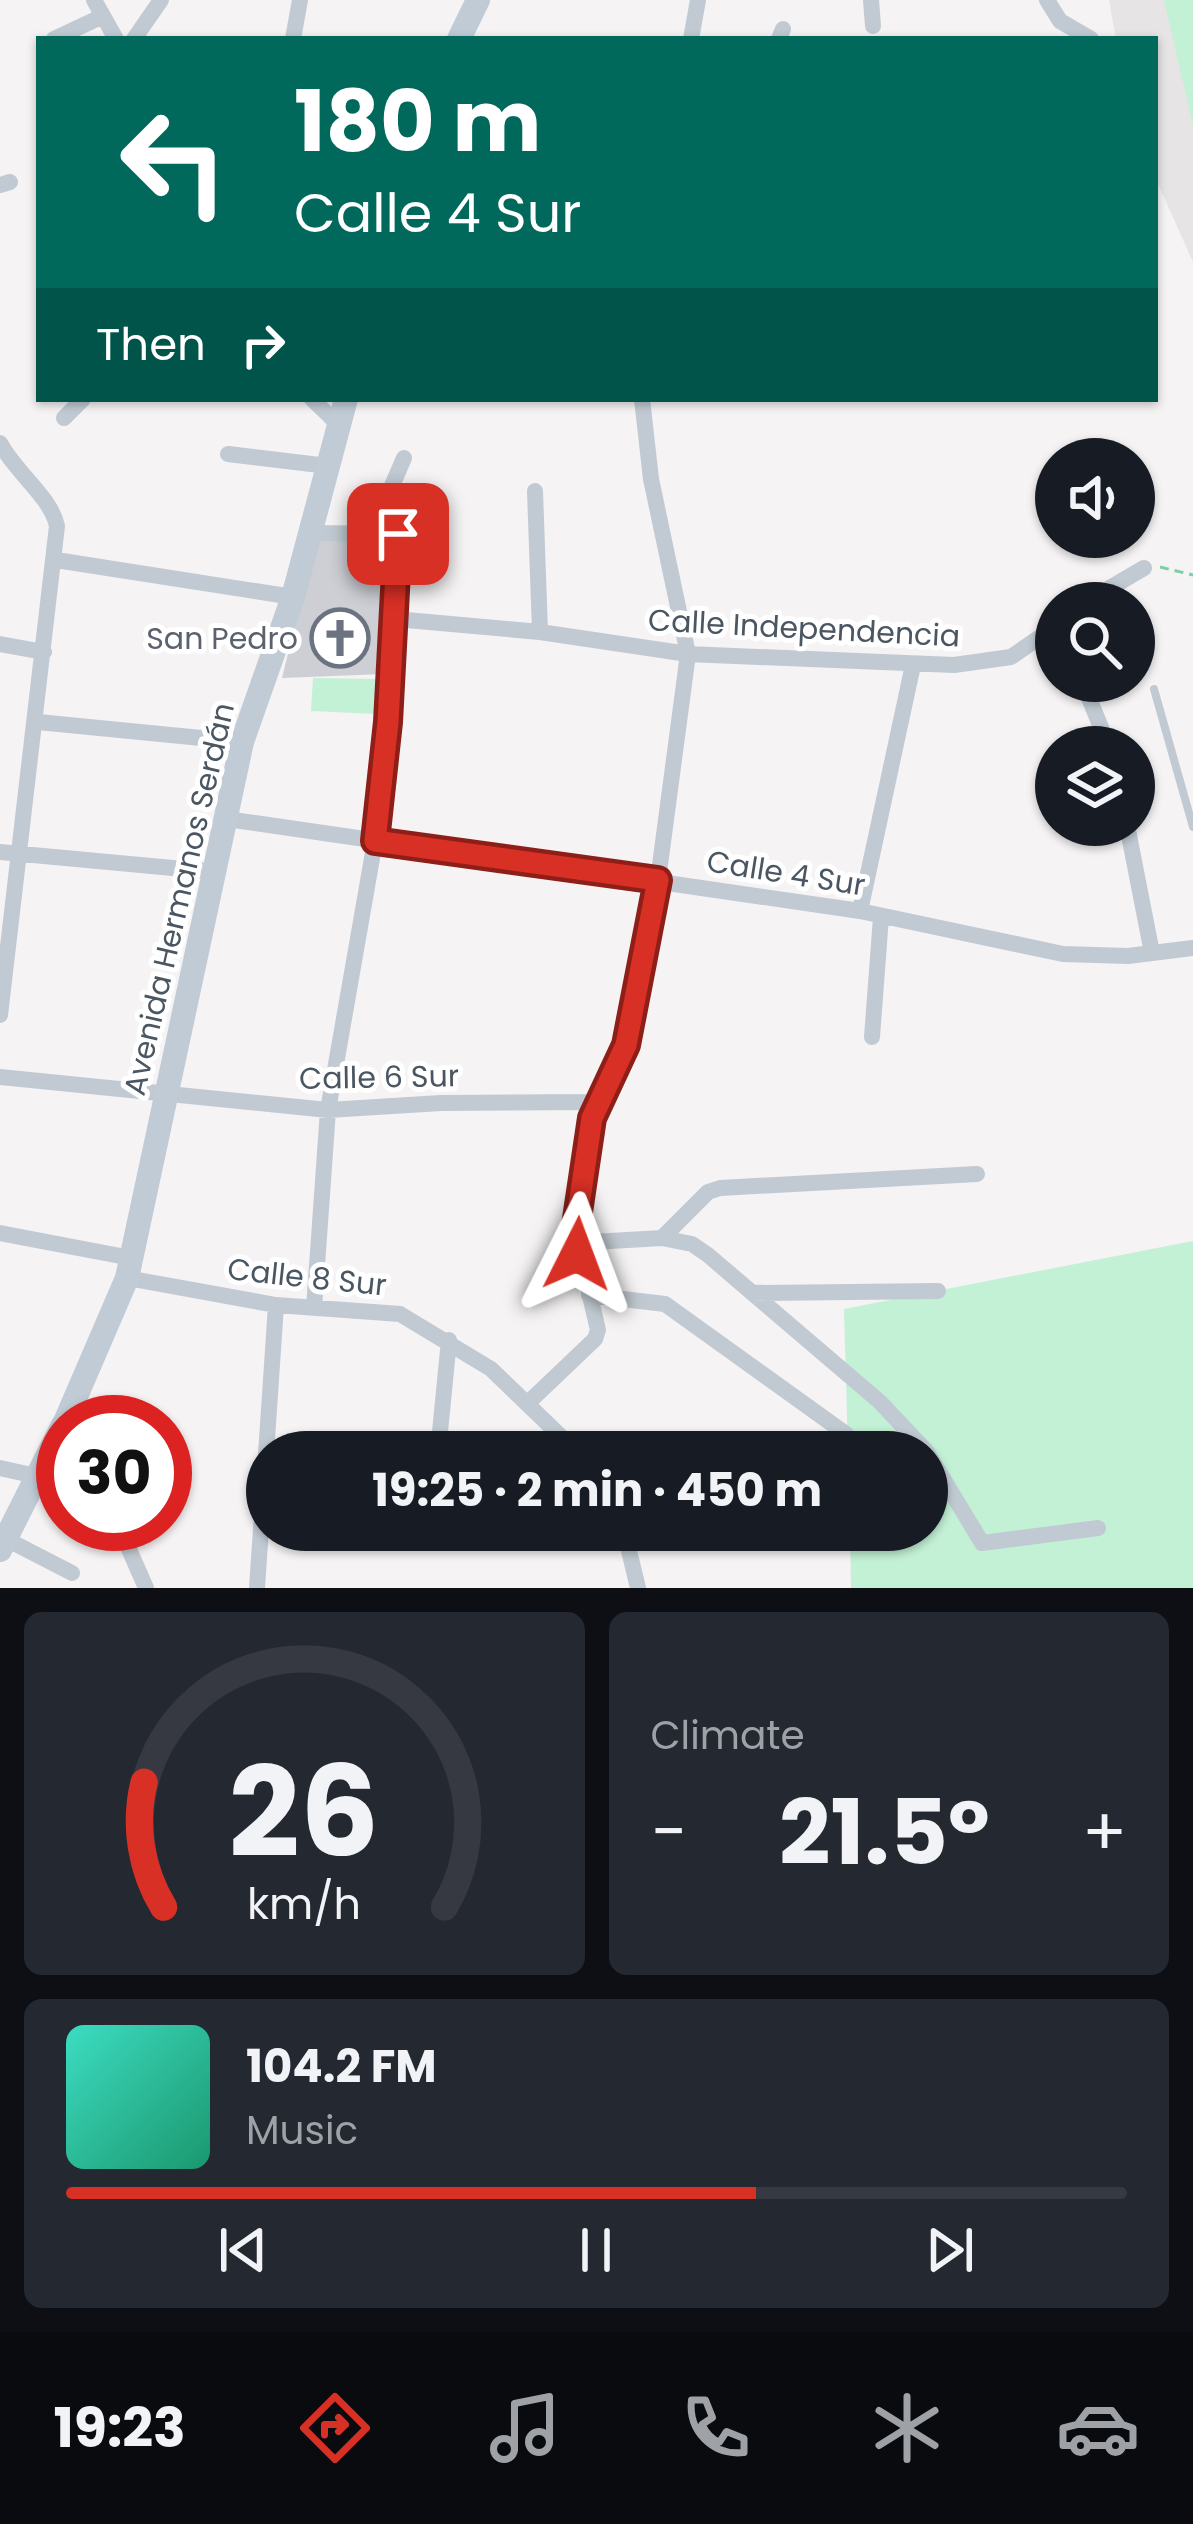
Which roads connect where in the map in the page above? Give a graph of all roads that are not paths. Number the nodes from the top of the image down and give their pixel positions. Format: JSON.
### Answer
{"nodes":[{"id":1,"x":161,"y":0,"type":"edge"},
{"id":2,"x":300,"y":0,"type":"edge"},
{"id":3,"x":478,"y":0,"type":"edge"},
{"id":4,"x":698,"y":0,"type":"edge"},
{"id":5,"x":871,"y":0,"type":"edge"},
{"id":6,"x":1047,"y":0,"type":"edge"},
{"id":7,"x":99,"y":8,"type":"edge"},
{"id":8,"x":873,"y":26,"type":"dead end"},
{"id":9,"x":57,"y":36,"type":"edge"},
{"id":10,"x":114,"y":36,"type":"edge"},
{"id":11,"x":136,"y":36,"type":"edge"},
{"id":12,"x":294,"y":36,"type":"edge"},
{"id":13,"x":460,"y":36,"type":"edge"},
{"id":14,"x":692,"y":36,"type":"edge"},
{"id":15,"x":1085,"y":36,"type":"edge"},
{"id":16,"x":80,"y":402,"type":"edge"},
{"id":17,"x":315,"y":402,"type":"edge"},
{"id":18,"x":345,"y":402,"type":"edge"},
{"id":19,"x":642,"y":402,"type":"edge"},
{"id":20,"x":64,"y":418,"type":"dead end"},
{"id":21,"x":338,"y":424,"type":"junction"},
{"id":22,"x":0,"y":443,"type":"edge"},
{"id":23,"x":227,"y":454,"type":"dead end"},
{"id":24,"x":404,"y":458,"type":"dead end"},
{"id":25,"x":328,"y":466,"type":"junction"},
{"id":26,"x":535,"y":491,"type":"dead end"},
{"id":27,"x":372,"y":532,"type":"junction"},
{"id":28,"x":310,"y":533,"type":"junction"},
{"id":29,"x":56,"y":560,"type":"junction"},
{"id":30,"x":1144,"y":568,"type":"road end"},
{"id":31,"x":1120,"y":582,"type":"edge"},
{"id":32,"x":293,"y":597,"type":"junction"},
{"id":33,"x":395,"y":620,"type":"junction"},
{"id":34,"x":540,"y":632,"type":"junction"},
{"id":35,"x":1035,"y":639,"type":"edge"},
{"id":36,"x":0,"y":644,"type":"edge"},
{"id":37,"x":44,"y":652,"type":"junction"},
{"id":38,"x":688,"y":654,"type":"junction"},
{"id":39,"x":913,"y":664,"type":"junction"},
{"id":40,"x":1155,"y":693,"type":"edge"},
{"id":41,"x":38,"y":722,"type":"junction"},
{"id":42,"x":242,"y":742,"type":"junction"},
{"id":43,"x":227,"y":820,"type":"junction"},
{"id":44,"x":1193,"y":827,"type":"edge"},
{"id":45,"x":375,"y":841,"type":"junction"},
{"id":46,"x":1131,"y":846,"type":"edge"},
{"id":47,"x":0,"y":852,"type":"edge"},
{"id":48,"x":22,"y":853,"type":"junction"},
{"id":49,"x":216,"y":872,"type":"junction"},
{"id":50,"x":658,"y":880,"type":"junction"},
{"id":51,"x":860,"y":911,"type":"junction"},
{"id":52,"x":881,"y":916,"type":"junction"},
{"id":53,"x":1193,"y":948,"type":"edge"},
{"id":54,"x":1152,"y":953,"type":"junction"},
{"id":55,"x":0,"y":1015,"type":"edge"},
{"id":56,"x":872,"y":1037,"type":"dead end"},
{"id":57,"x":0,"y":1077,"type":"edge"},
{"id":58,"x":163,"y":1096,"type":"junction"},
{"id":59,"x":596,"y":1102,"type":"junction"},
{"id":60,"x":328,"y":1110,"type":"junction"},
{"id":61,"x":977,"y":1174,"type":"dead end"},
{"id":62,"x":0,"y":1234,"type":"edge"},
{"id":63,"x":662,"y":1238,"type":"junction"},
{"id":64,"x":575,"y":1243,"type":"junction"},
{"id":65,"x":129,"y":1268,"type":"junction"},
{"id":66,"x":938,"y":1291,"type":"dead end"},
{"id":67,"x":751,"y":1293,"type":"junction"},
{"id":68,"x":590,"y":1294,"type":"junction"},
{"id":69,"x":276,"y":1305,"type":"junction"},
{"id":70,"x":314,"y":1309,"type":"junction"},
{"id":71,"x":449,"y":1340,"type":"junction"},
{"id":72,"x":78,"y":1395,"type":"edge"},
{"id":73,"x":530,"y":1402,"type":"junction"},
{"id":74,"x":440,"y":1431,"type":"edge"},
{"id":75,"x":557,"y":1431,"type":"edge"},
{"id":76,"x":841,"y":1431,"type":"edge"},
{"id":77,"x":907,"y":1431,"type":"edge"},
{"id":78,"x":0,"y":1468,"type":"edge"},
{"id":79,"x":36,"y":1476,"type":"joint"},
{"id":80,"x":948,"y":1487,"type":"edge"},
{"id":81,"x":1098,"y":1528,"type":"dead end"},
{"id":82,"x":3,"y":1544,"type":"edge"},
{"id":83,"x":130,"y":1551,"type":"edge"},
{"id":84,"x":629,"y":1551,"type":"edge"},
{"id":85,"x":72,"y":1573,"type":"dead end"},
{"id":86,"x":146,"y":1588,"type":"edge"},
{"id":87,"x":257,"y":1588,"type":"edge"},
{"id":88,"x":638,"y":1588,"type":"edge"}],
"edges":[{"from":1,"to":11,"type":"street"},
{"from":2,"to":12,"type":"street"},
{"from":3,"to":13,"type":"street"},
{"from":4,"to":14,"type":"street"},
{"from":5,"to":8,"type":"street"},
{"from":6,"to":15,"type":"street"},
{"from":7,"to":9,"type":"street"},
{"from":7,"to":10,"type":"street"},
{"from":16,"to":20,"type":"street"},
{"from":17,"to":21,"type":"street"},
{"from":18,"to":21,"type":"street","name":"Avenida Hermanos Serdán"},
{"from":19,"to":38,"type":"street"},
{"from":21,"to":25,"type":"street","name":"Avenida Hermanos Serdán"},
{"from":22,"to":29,"type":"street"},
{"from":23,"to":25,"type":"street"},
{"from":24,"to":27,"type":"street"},
{"from":25,"to":28,"type":"street","name":"Avenida Hermanos Serdán"},
{"from":26,"to":34,"type":"street"},
{"from":27,"to":28,"type":"street"},
{"from":27,"to":33,"type":"street"},
{"from":28,"to":32,"type":"street","name":"Avenida Hermanos Serdán"},
{"from":29,"to":32,"type":"street"},
{"from":29,"to":37,"type":"street"},
{"from":30,"to":31,"type":"street"},
{"from":32,"to":42,"type":"street","name":"Avenida Hermanos Serdán"},
{"from":33,"to":34,"type":"street","name":"Calle Independencia"},
{"from":33,"to":45,"type":"street"},
{"from":34,"to":38,"type":"street","name":"Calle Independencia"},
{"from":35,"to":39,"type":"street","name":"Calle Independencia"},
{"from":36,"to":37,"type":"street"},
{"from":37,"to":41,"type":"street"},
{"from":38,"to":39,"type":"street","name":"Calle Independencia"},
{"from":38,"to":50,"type":"street"},
{"from":39,"to":51,"type":"street"},
{"from":40,"to":44,"type":"lane"},
{"from":41,"to":42,"type":"street"},
{"from":41,"to":48,"type":"street"},
{"from":42,"to":43,"type":"street","name":"Avenida Hermanos Serdán"},
{"from":43,"to":45,"type":"street","name":"Calle 4 Sur"},
{"from":43,"to":49,"type":"street","name":"Avenida Hermanos Serdán"},
{"from":45,"to":50,"type":"street","name":"Calle 4 Sur"},
{"from":45,"to":60,"type":"street"},
{"from":46,"to":54,"type":"street"},
{"from":47,"to":48,"type":"street"},
{"from":48,"to":49,"type":"street"},
{"from":48,"to":55,"type":"street"},
{"from":49,"to":58,"type":"street","name":"Avenida Hermanos Serdán"},
{"from":50,"to":51,"type":"street","name":"Calle 4 Sur"},
{"from":50,"to":59,"type":"street"},
{"from":51,"to":52,"type":"street","name":"Calle 4 Sur"},
{"from":52,"to":54,"type":"street","name":"Calle 4 Sur"},
{"from":52,"to":56,"type":"street"},
{"from":53,"to":54,"type":"street","name":"Calle 4 Sur"},
{"from":57,"to":58,"type":"street","name":"Calle 6 Sur"},
{"from":58,"to":60,"type":"street","name":"Calle 6 Sur"},
{"from":58,"to":65,"type":"street","name":"Avenida Hermanos Serdán"},
{"from":59,"to":60,"type":"street","name":"Calle 6 Sur"},
{"from":59,"to":64,"type":"street"},
{"from":60,"to":70,"type":"street"},
{"from":61,"to":63,"type":"street"},
{"from":62,"to":65,"type":"street","name":"Calle 8 Sur"},
{"from":63,"to":64,"type":"street"},
{"from":63,"to":67,"type":"street"},
{"from":64,"to":68,"type":"street"},
{"from":65,"to":69,"type":"street","name":"Calle 8 Sur"},
{"from":65,"to":72,"type":"street","name":"Avenida Hermanos Serdán"},
{"from":66,"to":67,"type":"street"},
{"from":67,"to":77,"type":"street"},
{"from":68,"to":73,"type":"street"},
{"from":68,"to":76,"type":"street"},
{"from":69,"to":70,"type":"street","name":"Calle 8 Sur"},
{"from":69,"to":87,"type":"street"},
{"from":70,"to":71,"type":"street","name":"Calle 8 Sur"},
{"from":71,"to":73,"type":"street","name":"Calle 8 Sur"},
{"from":71,"to":74,"type":"street"},
{"from":73,"to":75,"type":"street","name":"Calle 8 Sur"},
{"from":78,"to":79,"type":"street"},
{"from":79,"to":82,"type":"street","name":"Avenida Hermanos Serdán"},
{"from":80,"to":81,"type":"street"},
{"from":82,"to":85,"type":"street"},
{"from":83,"to":86,"type":"street"},
{"from":84,"to":88,"type":"street"}]}
